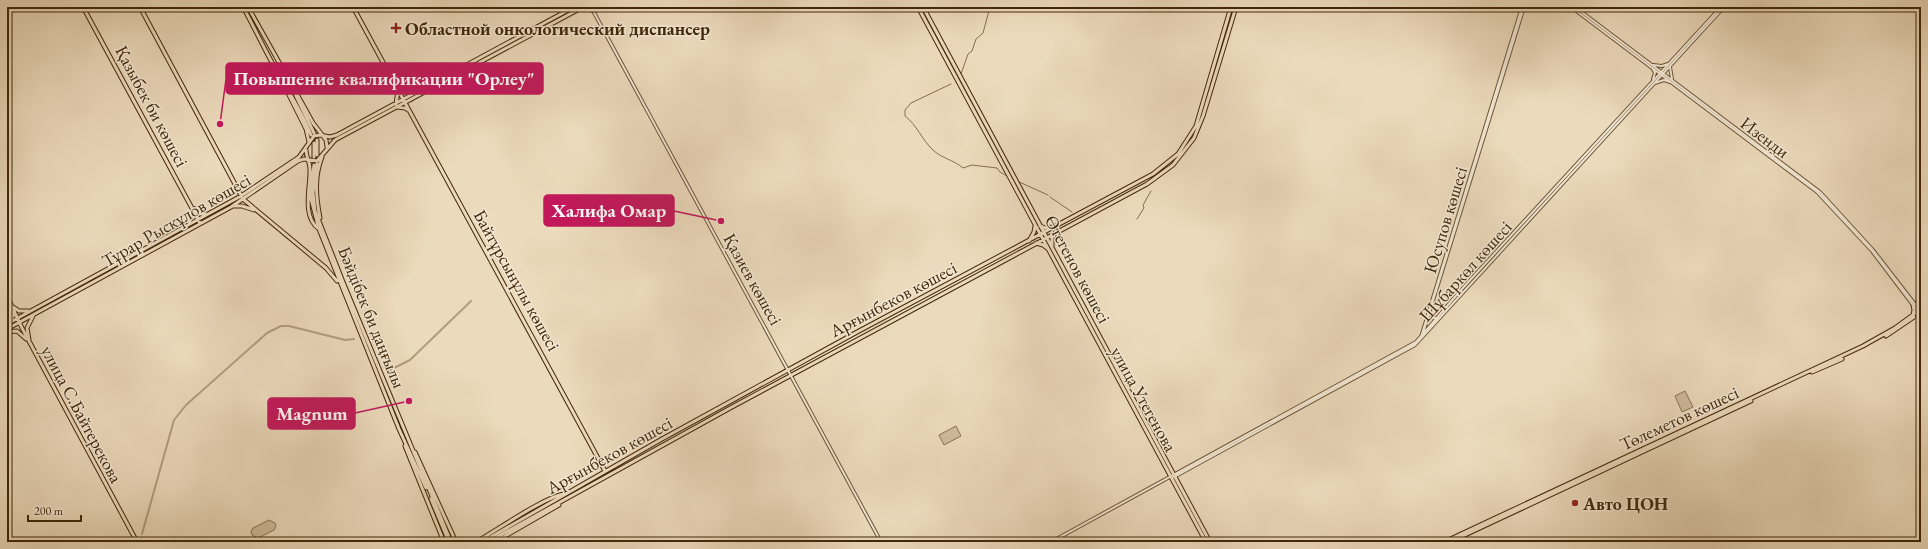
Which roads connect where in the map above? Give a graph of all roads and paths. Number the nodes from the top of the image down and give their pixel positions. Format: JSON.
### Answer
{"nodes":[{"id":1,"x":83,"y":7,"type":"edge"},
{"id":2,"x":140,"y":7,"type":"edge"},
{"id":3,"x":243,"y":7,"type":"edge"},
{"id":4,"x":248,"y":7,"type":"edge"},
{"id":5,"x":353,"y":7,"type":"edge"},
{"id":6,"x":574,"y":7,"type":"edge"},
{"id":7,"x":591,"y":7,"type":"edge"},
{"id":8,"x":594,"y":7,"type":"edge"},
{"id":9,"x":918,"y":7,"type":"edge"},
{"id":10,"x":923,"y":7,"type":"edge"},
{"id":11,"x":1231,"y":7,"type":"edge"},
{"id":12,"x":1236,"y":7,"type":"edge"},
{"id":13,"x":1523,"y":7,"type":"edge"},
{"id":14,"x":1571,"y":7,"type":"edge"},
{"id":15,"x":1574,"y":7,"type":"edge"},
{"id":16,"x":1722,"y":7,"type":"edge"},
{"id":17,"x":582,"y":8,"type":"edge"},
{"id":18,"x":594,"y":11,"type":"junction"},
{"id":19,"x":1225,"y":29,"type":"junction"},
{"id":20,"x":1230,"y":30,"type":"junction"},
{"id":21,"x":527,"y":34,"type":"junction"},
{"id":22,"x":1672,"y":63,"type":"junction"},
{"id":23,"x":1649,"y":64,"type":"junction"},
{"id":24,"x":285,"y":73,"type":"junction"},
{"id":25,"x":1662,"y":73,"type":"junction"},
{"id":26,"x":280,"y":78,"type":"junction"},
{"id":27,"x":1673,"y":82,"type":"junction"},
{"id":28,"x":1652,"y":84,"type":"junction"},
{"id":29,"x":398,"y":90,"type":"junction"},
{"id":30,"x":405,"y":101,"type":"junction"},
{"id":31,"x":971,"y":102,"type":"junction"},
{"id":32,"x":397,"y":105,"type":"junction"},
{"id":33,"x":411,"y":113,"type":"junction"},
{"id":34,"x":1200,"y":119,"type":"junction"},
{"id":35,"x":323,"y":136,"type":"junction"},
{"id":36,"x":308,"y":142,"type":"junction"},
{"id":37,"x":315,"y":142,"type":"dead end"},
{"id":38,"x":327,"y":148,"type":"junction"},
{"id":39,"x":306,"y":149,"type":"junction"},
{"id":40,"x":316,"y":156,"type":"dead end"},
{"id":41,"x":323,"y":156,"type":"junction"},
{"id":42,"x":309,"y":161,"type":"junction"},
{"id":43,"x":315,"y":164,"type":"dead end"},
{"id":44,"x":242,"y":197,"type":"junction"},
{"id":45,"x":1109,"y":201,"type":"junction"},
{"id":46,"x":231,"y":207,"type":"junction"},
{"id":47,"x":192,"y":208,"type":"junction"},
{"id":48,"x":257,"y":211,"type":"junction"},
{"id":49,"x":211,"y":212,"type":"junction"},
{"id":50,"x":198,"y":219,"type":"junction"},
{"id":51,"x":1034,"y":222,"type":"junction"},
{"id":52,"x":200,"y":223,"type":"junction"},
{"id":53,"x":1040,"y":226,"type":"junction"},
{"id":54,"x":184,"y":227,"type":"junction"},
{"id":55,"x":320,"y":227,"type":"junction"},
{"id":56,"x":1055,"y":227,"type":"junction"},
{"id":57,"x":1060,"y":230,"type":"junction"},
{"id":58,"x":1043,"y":236,"type":"junction"},
{"id":59,"x":1030,"y":244,"type":"junction"},
{"id":60,"x":1051,"y":251,"type":"junction"},
{"id":61,"x":333,"y":265,"type":"junction"},
{"id":62,"x":326,"y":268,"type":"junction"},
{"id":63,"x":101,"y":272,"type":"junction"},
{"id":64,"x":103,"y":276,"type":"junction"},
{"id":65,"x":340,"y":284,"type":"junction"},
{"id":66,"x":7,"y":296,"type":"edge"},
{"id":67,"x":1914,"y":305,"type":"junction"},
{"id":68,"x":12,"y":307,"type":"junction"},
{"id":69,"x":32,"y":310,"type":"junction"},
{"id":70,"x":1920,"y":310,"type":"edge"},
{"id":71,"x":34,"y":315,"type":"junction"},
{"id":72,"x":1430,"y":315,"type":"junction"},
{"id":73,"x":1440,"y":316,"type":"junction"},
{"id":74,"x":1912,"y":316,"type":"junction"},
{"id":75,"x":17,"y":318,"type":"junction"},
{"id":76,"x":19,"y":323,"type":"junction"},
{"id":77,"x":8,"y":324,"type":"edge"},
{"id":78,"x":7,"y":331,"type":"edge"},
{"id":79,"x":1421,"y":338,"type":"junction"},
{"id":80,"x":29,"y":341,"type":"junction"},
{"id":81,"x":1113,"y":355,"type":"dead end"},
{"id":82,"x":1112,"y":359,"type":"junction"},
{"id":83,"x":788,"y":371,"type":"junction"},
{"id":84,"x":791,"y":375,"type":"junction"},
{"id":85,"x":1127,"y":390,"type":"junction"},
{"id":86,"x":407,"y":442,"type":"junction"},
{"id":87,"x":1166,"y":462,"type":"junction"},
{"id":88,"x":605,"y":471,"type":"junction"},
{"id":89,"x":1586,"y":476,"type":"junction"},
{"id":90,"x":1172,"y":477,"type":"junction"},
{"id":91,"x":1581,"y":481,"type":"junction"},
{"id":92,"x":566,"y":494,"type":"junction"},
{"id":93,"x":567,"y":498,"type":"junction"},
{"id":94,"x":137,"y":542,"type":"edge"},
{"id":95,"x":444,"y":542,"type":"edge"},
{"id":96,"x":450,"y":542,"type":"edge"},
{"id":97,"x":456,"y":542,"type":"edge"},
{"id":98,"x":476,"y":542,"type":"edge"},
{"id":99,"x":482,"y":542,"type":"edge"},
{"id":100,"x":488,"y":542,"type":"edge"},
{"id":101,"x":495,"y":542,"type":"edge"},
{"id":102,"x":881,"y":542,"type":"edge"},
{"id":103,"x":1051,"y":542,"type":"edge"},
{"id":104,"x":1206,"y":542,"type":"edge"},
{"id":105,"x":1210,"y":542,"type":"edge"},
{"id":106,"x":1444,"y":542,"type":"edge"},
{"id":107,"x":1450,"y":542,"type":"edge"}],
"edges":[{"from":1,"to":47,"type":"main road","name":"Қазыбек би көшесі"},
{"from":2,"to":44,"type":"main road"},
{"from":3,"to":26,"type":"main road"},
{"from":4,"to":24,"type":"main road"},
{"from":5,"to":29,"type":"main road","name":"Байтұрсынұлы көшесі"},
{"from":6,"to":21,"type":"main road"},
{"from":7,"to":18,"type":"street","name":"Қазиев көшесі"},
{"from":8,"to":18,"type":"main road"},
{"from":9,"to":31,"type":"main road","name":"Өтегенов көшесі"},
{"from":10,"to":31,"type":"main road","name":"Өтегенов көшесі"},
{"from":11,"to":19,"type":"main road","name":"Арғынбеков көшесі"},
{"from":12,"to":20,"type":"main road","name":"Арғынбеков көшесі"},
{"from":13,"to":72,"type":"street","name":"Юсупов көшесі"},
{"from":13,"to":79,"type":"street","name":"Юсупов көшесі"},
{"from":14,"to":23,"type":"street","name":"Изенди"},
{"from":15,"to":23,"type":"street","name":"Изенди"},
{"from":16,"to":22,"type":"street","name":"Шұбаркөл көшесі"},
{"from":17,"to":18,"type":"main road"},
{"from":17,"to":21,"type":"main road"},
{"from":18,"to":83,"type":"street","name":"Қазиев көшесі"},
{"from":19,"to":20,"type":"main road"},
{"from":19,"to":34,"type":"main road","name":"Арғынбеков көшесі"},
{"from":20,"to":34,"type":"main road","name":"Арғынбеков көшесі"},
{"from":21,"to":30,"type":"main road"},
{"from":22,"to":23,"type":"street"},
{"from":22,"to":25,"type":"street","name":"Шұбаркөл көшесі"},
{"from":22,"to":27,"type":"street"},
{"from":23,"to":25,"type":"street","name":"Изенди"},
{"from":23,"to":28,"type":"street"},
{"from":24,"to":26,"type":"main road"},
{"from":24,"to":35,"type":"main road"},
{"from":25,"to":27,"type":"street","name":"Изенди"},
{"from":25,"to":28,"type":"street","name":"Шұбаркөл көшесі"},
{"from":26,"to":36,"type":"main road"},
{"from":27,"to":28,"type":"street"},
{"from":27,"to":67,"type":"street","name":"Изенди"},
{"from":28,"to":73,"type":"street","name":"Шұбаркөл көшесі"},
{"from":28,"to":79,"type":"street","name":"Шұбаркөл көшесі"},
{"from":29,"to":30,"type":"main road","name":"Байтұрсынұлы көшесі"},
{"from":29,"to":32,"type":"main road"},
{"from":30,"to":32,"type":"main road"},
{"from":30,"to":33,"type":"main road","name":"Байтұрсынұлы көшесі"},
{"from":31,"to":51,"type":"main road","name":"Өтегенов көшесі"},
{"from":31,"to":53,"type":"main road","name":"Өтегенов көшесі"},
{"from":32,"to":33,"type":"main road"},
{"from":32,"to":35,"type":"main road"},
{"from":32,"to":38,"type":"main road"},
{"from":33,"to":88,"type":"main road","name":"Байтұрсынұлы көшесі"},
{"from":34,"to":45,"type":"main road","name":"Арғынбеков көшесі"},
{"from":35,"to":36,"type":"main road"},
{"from":35,"to":38,"type":"main road"},
{"from":36,"to":39,"type":"main road"},
{"from":37,"to":40,"type":"main road"},
{"from":38,"to":41,"type":"main road"},
{"from":39,"to":42,"type":"main road"},
{"from":39,"to":44,"type":"main road"},
{"from":41,"to":42,"type":"main road","name":"Тұрар Рыскұлов көшесі"},
{"from":41,"to":55,"type":"main road"},
{"from":42,"to":44,"type":"main road","name":"Тұрар Рыскұлов көшесі"},
{"from":42,"to":55,"type":"main road"},
{"from":43,"to":55,"type":"main road","name":"Бәйдібек би даңғылы"},
{"from":44,"to":46,"type":"main road","name":"Тұрар Рыскұлов көшесі"},
{"from":44,"to":48,"type":"main road"},
{"from":44,"to":49,"type":"main road","name":"Тұрар Рыскұлов көшесі"},
{"from":45,"to":56,"type":"main road","name":"Арғынбеков көшесі"},
{"from":45,"to":57,"type":"main road","name":"Арғынбеков көшесі"},
{"from":46,"to":48,"type":"main road"},
{"from":46,"to":52,"type":"main road","name":"Тұрар Рыскұлов көшесі"},
{"from":47,"to":49,"type":"main road"},
{"from":47,"to":50,"type":"main road","name":"Қазыбек би көшесі"},
{"from":47,"to":54,"type":"main road"},
{"from":48,"to":62,"type":"main road"},
{"from":49,"to":50,"type":"main road","name":"Тұрар Рыскұлов көшесі"},
{"from":50,"to":52,"type":"main road","name":"Қазыбек би көшесі"},
{"from":50,"to":54,"type":"main road","name":"Тұрар Рыскұлов көшесі"},
{"from":51,"to":58,"type":"main road"},
{"from":51,"to":59,"type":"main road"},
{"from":52,"to":64,"type":"main road","name":"Тұрар Рыскұлов көшесі"},
{"from":53,"to":56,"type":"main road"},
{"from":53,"to":58,"type":"main road","name":"Өтегенов көшесі"},
{"from":54,"to":63,"type":"main road","name":"Тұрар Рыскұлов көшесі"},
{"from":55,"to":61,"type":"main road","name":"Бәйдібек би даңғылы"},
{"from":55,"to":86,"type":"main road","name":"Бәйдібек би даңғылы"},
{"from":56,"to":58,"type":"main road","name":"Арғынбеков көшесі"},
{"from":57,"to":58,"type":"main road","name":"Арғынбеков көшесі"},
{"from":57,"to":60,"type":"main road"},
{"from":58,"to":59,"type":"main road","name":"Арғынбеков көшесі"},
{"from":58,"to":60,"type":"main road","name":"Өтегенов көшесі"},
{"from":59,"to":60,"type":"main road"},
{"from":59,"to":83,"type":"main road","name":"Арғынбеков көшесі"},
{"from":59,"to":84,"type":"main road","name":"Арғынбеков көшесі"},
{"from":60,"to":82,"type":"main road","name":"Өтегенов көшесі"},
{"from":60,"to":85,"type":"main road","name":"улица Утегенова"},
{"from":61,"to":62,"type":"main road"},
{"from":61,"to":65,"type":"main road","name":"Бәйдібек би даңғылы"},
{"from":62,"to":65,"type":"main road"},
{"from":63,"to":64,"type":"main road"},
{"from":63,"to":69,"type":"main road","name":"Тұрар Рыскұлов көшесі"},
{"from":64,"to":71,"type":"main road","name":"Тұрар Рыскұлов көшесі"},
{"from":65,"to":86,"type":"main road","name":"Бәйдібек би даңғылы"},
{"from":66,"to":68,"type":"main road","name":"улица С.Байтерекова"},
{"from":67,"to":70,"type":"main road"},
{"from":67,"to":74,"type":"main road"},
{"from":68,"to":69,"type":"main road"},
{"from":68,"to":75,"type":"main road","name":"улица С.Байтерекова"},
{"from":68,"to":77,"type":"main road"},
{"from":69,"to":75,"type":"main road","name":"Тұрар Рыскұлов көшесі"},
{"from":70,"to":74,"type":"main road","name":"Төлеметов көшесі"},
{"from":70,"to":91,"type":"main road","name":"Төлеметов көшесі"},
{"from":71,"to":76,"type":"main road","name":"Тұрар Рыскұлов көшесі"},
{"from":71,"to":80,"type":"main road"},
{"from":72,"to":73,"type":"street"},
{"from":72,"to":79,"type":"street","name":"Юсупов көшесі"},
{"from":73,"to":79,"type":"street","name":"Шұбаркөл көшесі"},
{"from":74,"to":89,"type":"main road","name":"Төлеметов көшесі"},
{"from":75,"to":76,"type":"main road","name":"улица С.Байтерекова"},
{"from":75,"to":77,"type":"main road","name":"Тұрар Рыскұлов көшесі"},
{"from":76,"to":78,"type":"main road","name":"Тұрар Рыскұлов көшесі"},
{"from":76,"to":80,"type":"main road","name":"улица С.Байтерекова"},
{"from":78,"to":80,"type":"main road"},
{"from":79,"to":90,"type":"street","name":"Шұбаркөл көшесі"},
{"from":80,"to":94,"type":"main road","name":"улица С.Байтерекова"},
{"from":81,"to":82,"type":"main road"},
{"from":82,"to":85,"type":"main road","name":"Өтегенов көшесі"},
{"from":83,"to":84,"type":"street","name":"Қазиев көшесі"},
{"from":83,"to":88,"type":"main road","name":"Арғынбеков көшесі"},
{"from":84,"to":93,"type":"main road","name":"Арғынбеков көшесі"},
{"from":84,"to":102,"type":"street","name":"Қазиев көшесі"},
{"from":85,"to":87,"type":"main road","name":"улица Утегенова"},
{"from":85,"to":87,"type":"main road","name":"Өтегенов көшесі"},
{"from":86,"to":95,"type":"main road"},
{"from":86,"to":96,"type":"main road"},
{"from":86,"to":97,"type":"main road"},
{"from":87,"to":90,"type":"main road","name":"Өтегенов көшесі"},
{"from":88,"to":92,"type":"main road","name":"Арғынбеков көшесі"},
{"from":89,"to":91,"type":"main road"},
{"from":89,"to":106,"type":"main road","name":"Төлеметов көшесі"},
{"from":90,"to":103,"type":"street","name":"Шұбаркөл көшесі"},
{"from":90,"to":104,"type":"main road","name":"улица Утегенова"},
{"from":90,"to":105,"type":"main road","name":"Өтегенов көшесі"},
{"from":91,"to":107,"type":"main road","name":"Төлеметов көшесі"},
{"from":92,"to":98,"type":"main road"},
{"from":92,"to":99,"type":"main road","name":"Арғынбеков көшесі"},
{"from":93,"to":100,"type":"main road","name":"Арғынбеков көшесі"},
{"from":93,"to":101,"type":"main road"}]}
